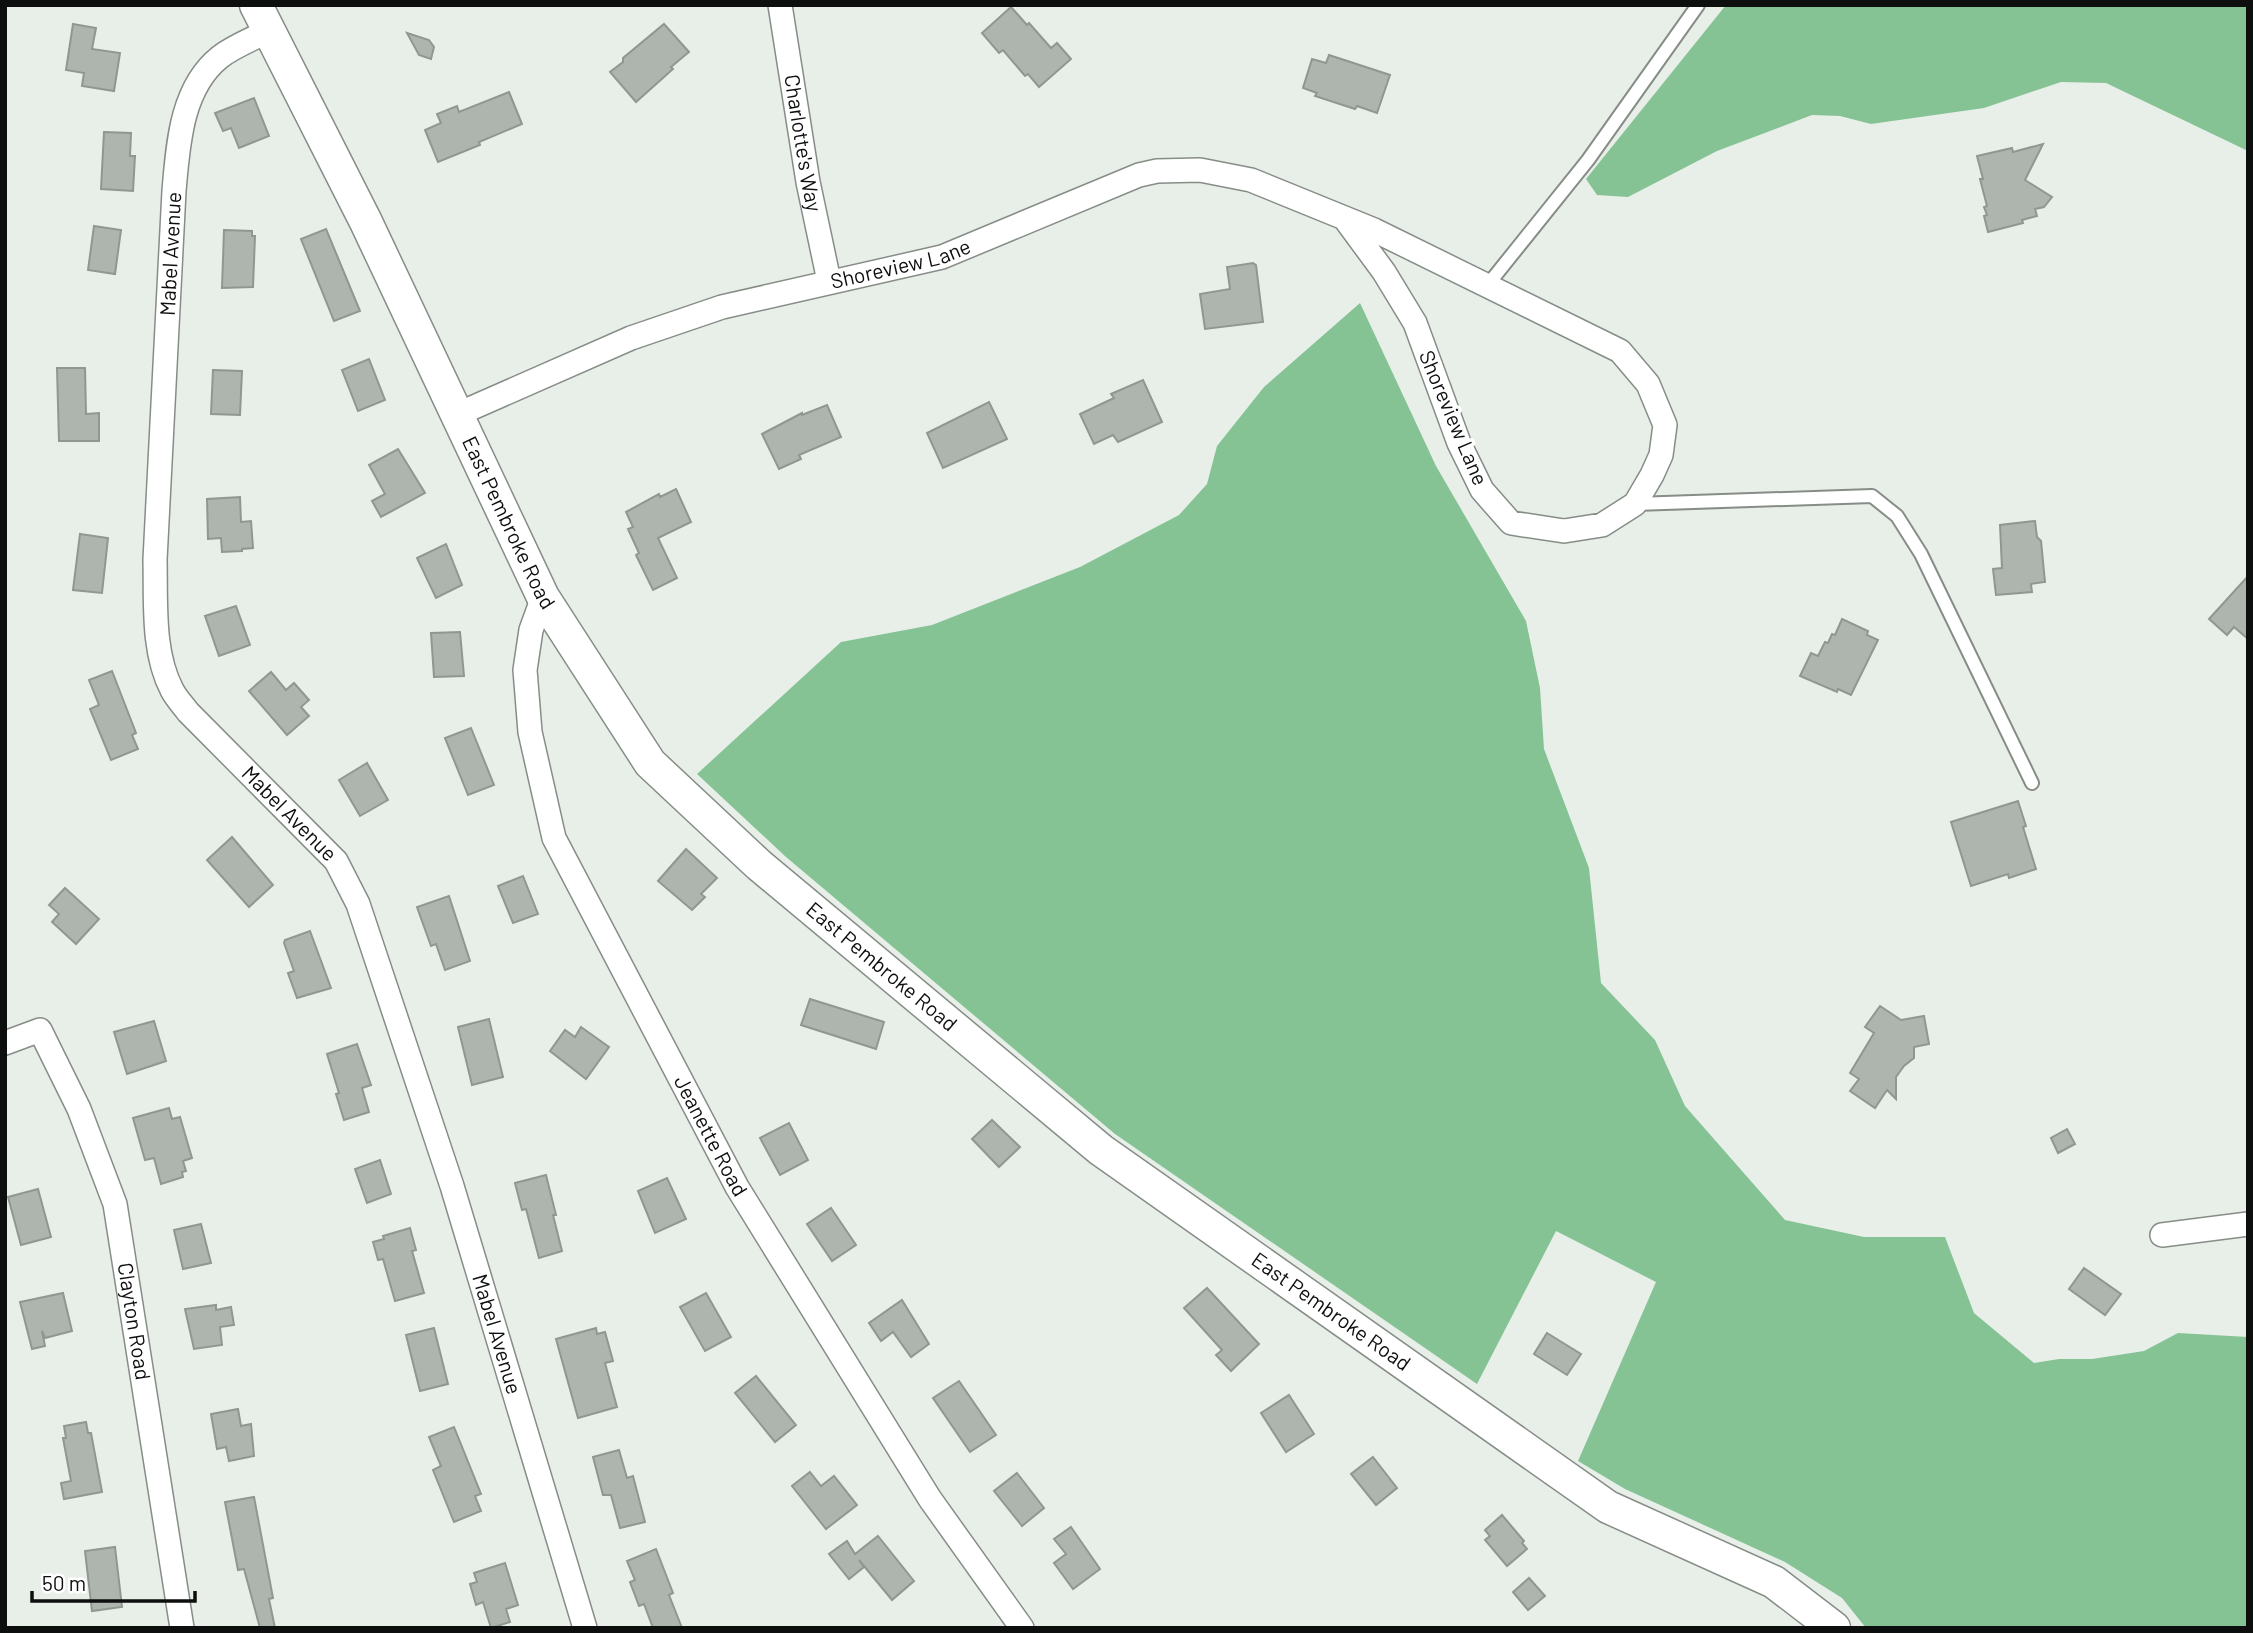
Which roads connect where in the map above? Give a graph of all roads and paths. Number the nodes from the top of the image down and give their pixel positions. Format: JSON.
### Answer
{"nodes":[{"id":1,"x":780,"y":5,"type":"edge"},
{"id":2,"x":1698,"y":5,"type":"edge"},
{"id":3,"x":262,"y":18,"type":"edge"},
{"id":4,"x":1345,"y":219,"type":"junction"},
{"id":5,"x":829,"y":281,"type":"junction"},
{"id":6,"x":1486,"y":287,"type":"junction"},
{"id":7,"x":456,"y":415,"type":"junction"},
{"id":8,"x":1635,"y":504,"type":"junction"},
{"id":9,"x":543,"y":597,"type":"junction"},
{"id":10,"x":2032,"y":783,"type":"dead end"},
{"id":11,"x":5,"y":1043,"type":"edge"},
{"id":12,"x":2248,"y":1224,"type":"edge"},
{"id":13,"x":2162,"y":1235,"type":"dead end"},
{"id":14,"x":182,"y":1628,"type":"edge"},
{"id":15,"x":584,"y":1628,"type":"edge"},
{"id":16,"x":1022,"y":1628,"type":"edge"},
{"id":17,"x":1834,"y":1628,"type":"edge"}],
"edges":[{"from":1,"to":5,"type":"street","name":"Charlotte's Way"},
{"from":2,"to":6,"type":"lane"},
{"from":3,"to":7,"type":"street","name":"East Pembroke Road"},
{"from":3,"to":15,"type":"street","name":"Mabel Avenue"},
{"from":4,"to":5,"type":"street","name":"Shoreview Lane"},
{"from":4,"to":6,"type":"street","name":"Shoreview Lane"},
{"from":4,"to":8,"type":"street","name":"Shoreview Lane"},
{"from":5,"to":7,"type":"street","name":"Shoreview Lane"},
{"from":6,"to":8,"type":"street","name":"Shoreview Lane"},
{"from":7,"to":9,"type":"street","name":"East Pembroke Road"},
{"from":8,"to":10,"type":"lane"},
{"from":9,"to":16,"type":"street","name":"Jeanette Road"},
{"from":9,"to":17,"type":"street","name":"East Pembroke Road"},
{"from":11,"to":14,"type":"street","name":"Clayton Road"},
{"from":12,"to":13,"type":"street"}]}
